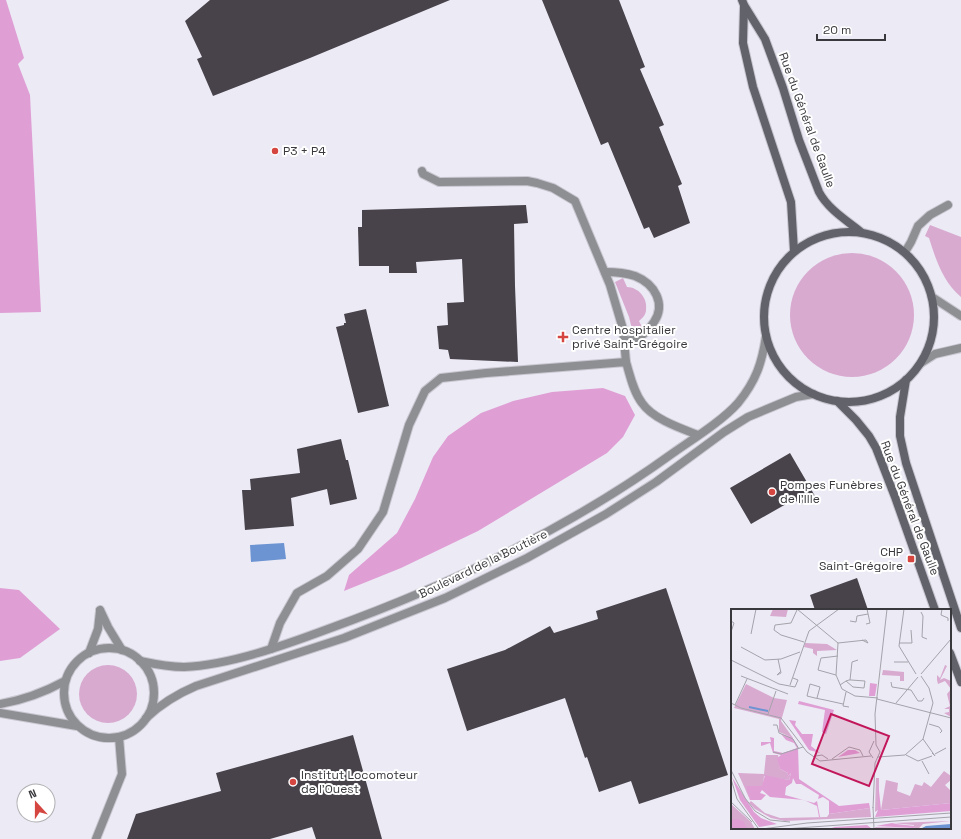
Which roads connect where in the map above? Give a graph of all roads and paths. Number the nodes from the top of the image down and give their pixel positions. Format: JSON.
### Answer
{"nodes":[{"id":1,"x":743,"y":3,"type":"edge"},
{"id":2,"x":422,"y":171,"type":"dead end"},
{"id":3,"x":948,"y":205,"type":"dead end"},
{"id":4,"x":861,"y":232,"type":"junction"},
{"id":5,"x":794,"y":251,"type":"junction"},
{"id":6,"x":905,"y":252,"type":"junction"},
{"id":7,"x":605,"y":272,"type":"junction"},
{"id":8,"x":932,"y":297,"type":"junction"},
{"id":9,"x":961,"y":316,"type":"edge"},
{"id":10,"x":766,"y":336,"type":"junction"},
{"id":11,"x":624,"y":342,"type":"junction"},
{"id":12,"x":961,"y":348,"type":"edge"},
{"id":13,"x":626,"y":362,"type":"junction"},
{"id":14,"x":921,"y":363,"type":"junction"},
{"id":15,"x":906,"y":380,"type":"junction"},
{"id":16,"x":813,"y":394,"type":"junction"},
{"id":17,"x":837,"y":401,"type":"junction"},
{"id":18,"x":698,"y":435,"type":"junction"},
{"id":19,"x":934,"y":609,"type":"edge"},
{"id":20,"x":961,"y":628,"type":"edge"},
{"id":21,"x":271,"y":649,"type":"junction"},
{"id":22,"x":122,"y":650,"type":"junction"},
{"id":23,"x":89,"y":653,"type":"junction"},
{"id":24,"x":951,"y":656,"type":"edge"},
{"id":25,"x":140,"y":661,"type":"junction"},
{"id":26,"x":65,"y":682,"type":"junction"},
{"id":27,"x":961,"y":682,"type":"edge"},
{"id":28,"x":0,"y":704,"type":"edge"},
{"id":29,"x":0,"y":713,"type":"edge"},
{"id":30,"x":146,"y":718,"type":"junction"},
{"id":31,"x":77,"y":726,"type":"junction"},
{"id":32,"x":119,"y":737,"type":"junction"},
{"id":33,"x":96,"y":839,"type":"edge"}],
"edges":[{"from":1,"to":4,"type":"main road","name":"Rue du Général de Gaulle"},
{"from":1,"to":5,"type":"main road","name":"Rue du Général de Gaulle"},
{"from":2,"to":7,"type":"street"},
{"from":3,"to":6,"type":"street"},
{"from":4,"to":5,"type":"main road"},
{"from":4,"to":6,"type":"main road"},
{"from":5,"to":10,"type":"main road"},
{"from":6,"to":8,"type":"main road"},
{"from":7,"to":11,"type":"street"},
{"from":7,"to":11,"type":"street"},
{"from":8,"to":9,"type":"street"},
{"from":8,"to":14,"type":"main road"},
{"from":10,"to":16,"type":"main road"},
{"from":10,"to":18,"type":"street","name":"Boulevard de la Boutière"},
{"from":11,"to":13,"type":"street"},
{"from":12,"to":14,"type":"street"},
{"from":13,"to":18,"type":"street"},
{"from":13,"to":21,"type":"street"},
{"from":14,"to":15,"type":"main road"},
{"from":15,"to":17,"type":"main road"},
{"from":15,"to":20,"type":"main road","name":"Rue du Général de Gaulle"},
{"from":16,"to":17,"type":"main road"},
{"from":16,"to":30,"type":"street","name":"Boulevard de la Boutière"},
{"from":17,"to":19,"type":"main road","name":"Rue du Général de Gaulle"},
{"from":18,"to":21,"type":"street","name":"Boulevard de la Boutière"},
{"from":21,"to":25,"type":"street","name":"Boulevard de la Boutière"},
{"from":22,"to":23,"type":"street"},
{"from":22,"to":23,"type":"street"},
{"from":22,"to":25,"type":"street"},
{"from":23,"to":26,"type":"street"},
{"from":24,"to":27,"type":"main road"},
{"from":25,"to":30,"type":"street"},
{"from":26,"to":28,"type":"street"},
{"from":26,"to":31,"type":"street"},
{"from":29,"to":31,"type":"street"},
{"from":30,"to":32,"type":"street"},
{"from":31,"to":32,"type":"street"},
{"from":32,"to":33,"type":"street"}]}
